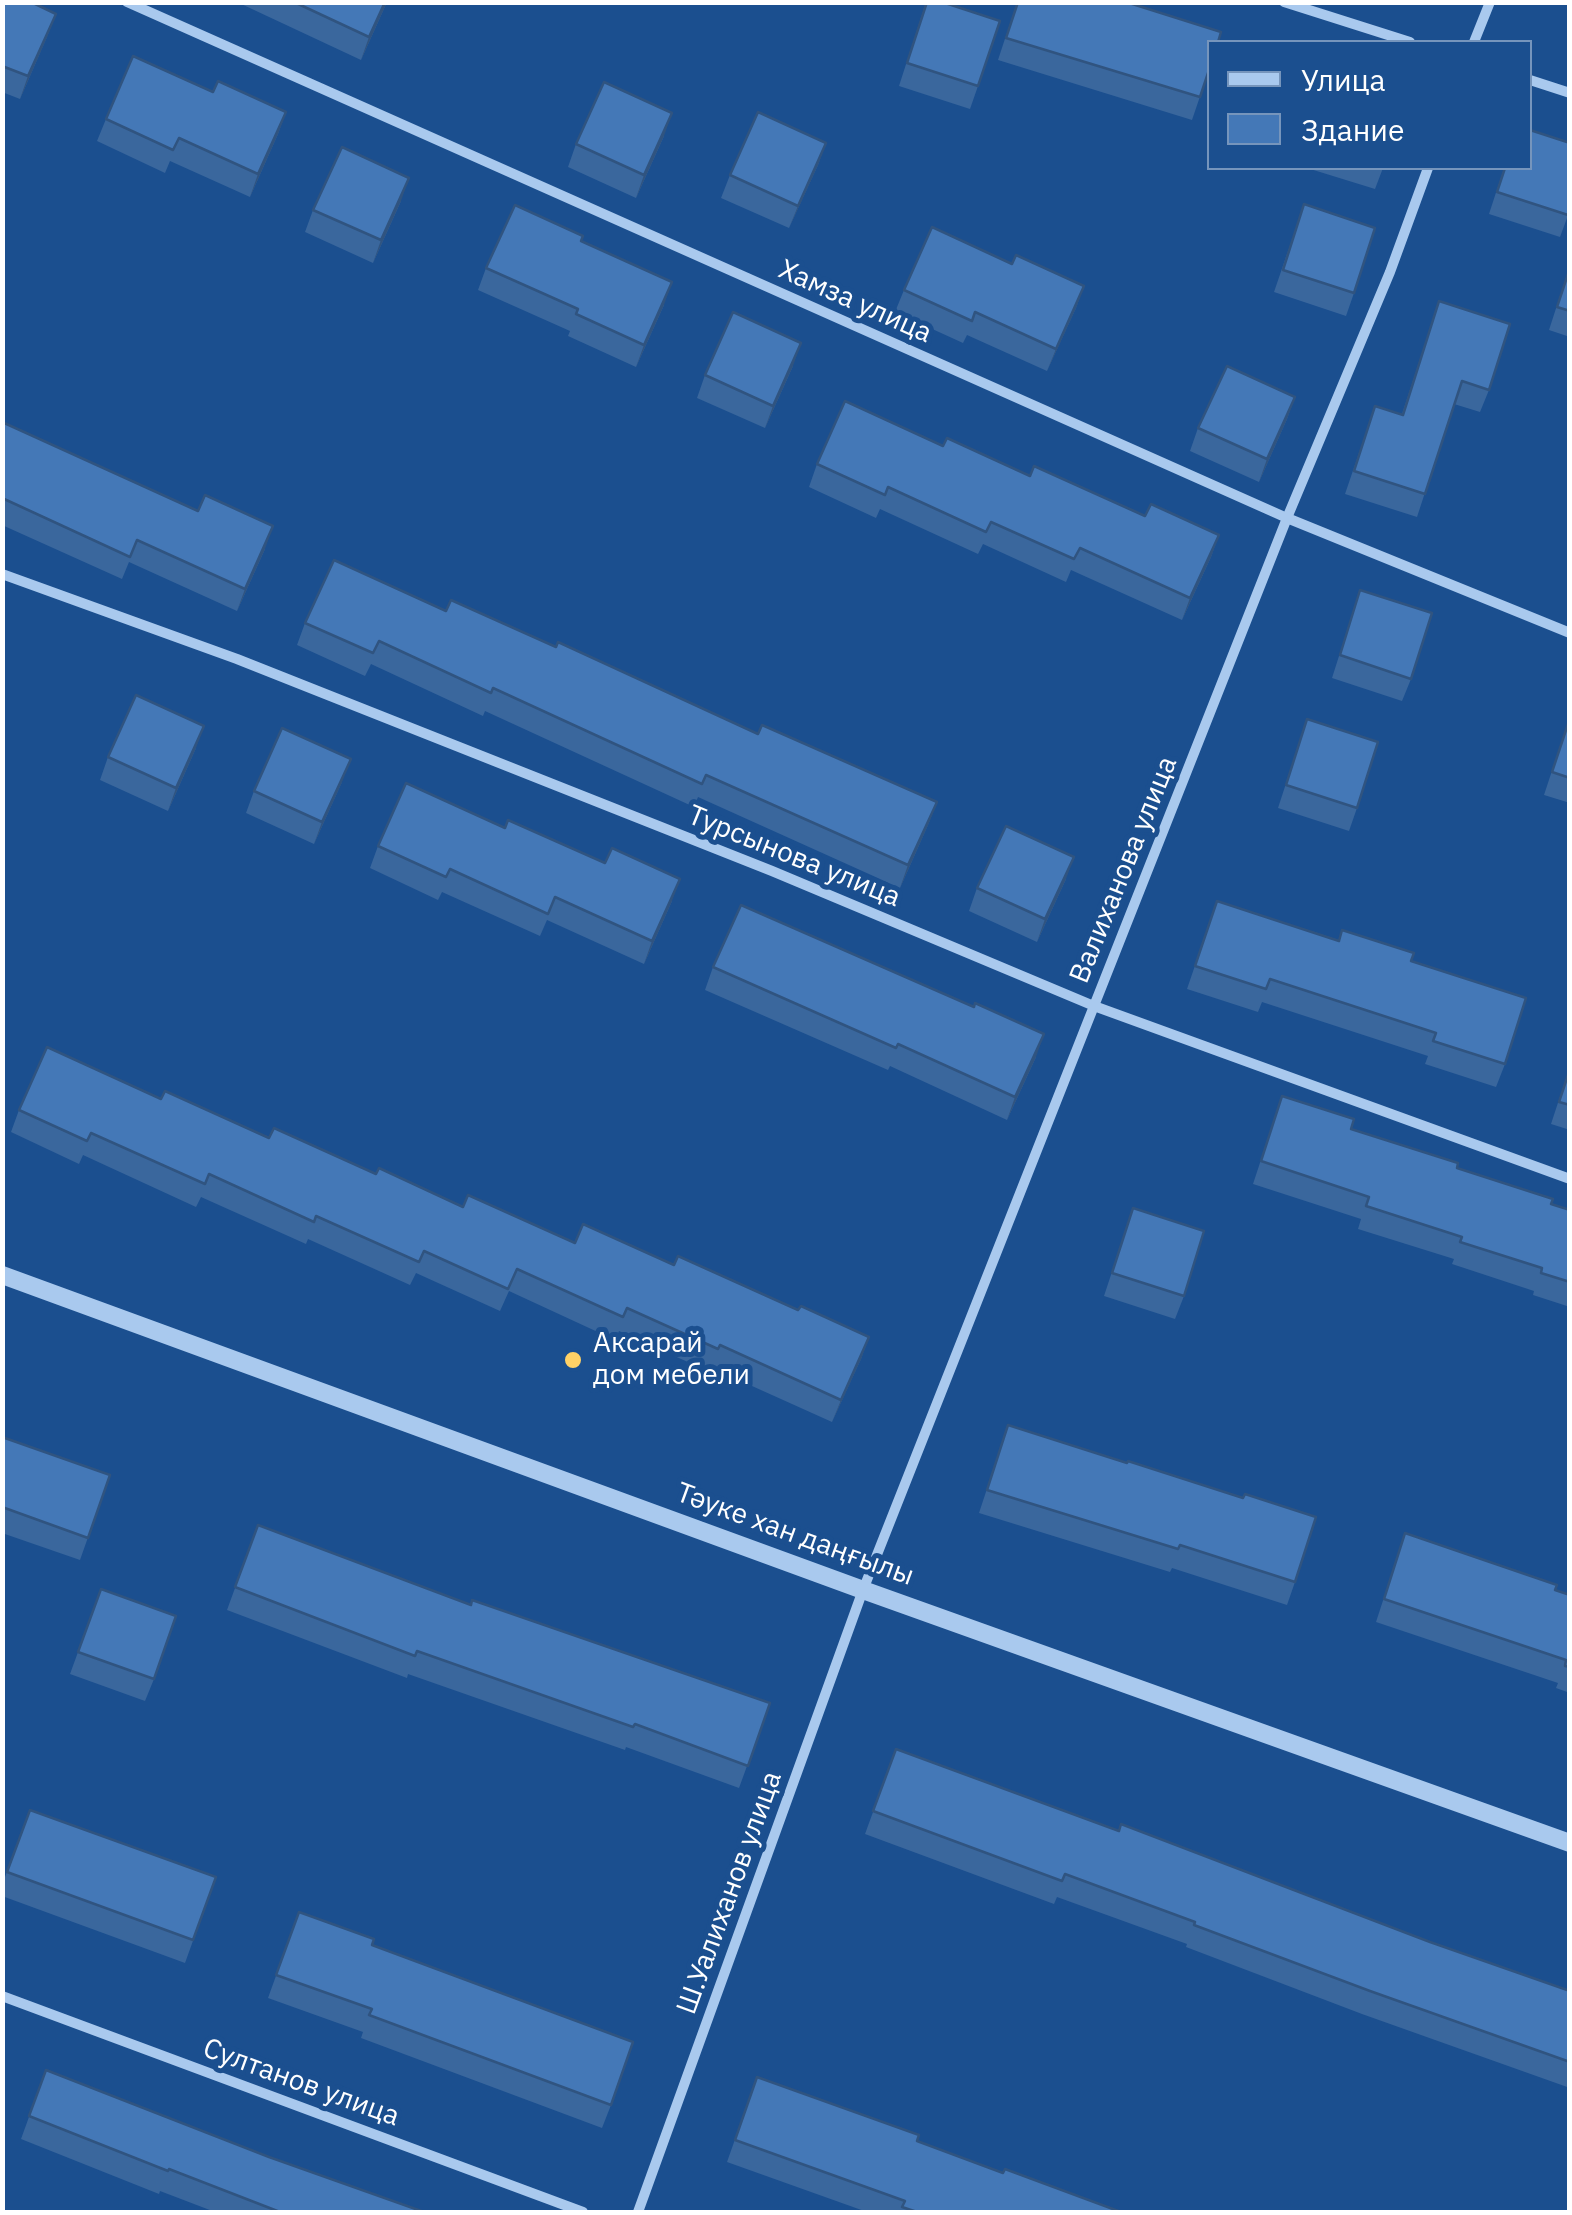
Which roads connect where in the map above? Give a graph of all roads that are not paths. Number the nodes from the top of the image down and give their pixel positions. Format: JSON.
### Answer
{"nodes":[{"id":1,"x":127,"y":2,"type":"edge"},
{"id":2,"x":1284,"y":2,"type":"edge"},
{"id":3,"x":1490,"y":2,"type":"edge"},
{"id":4,"x":1404,"y":40,"type":"edge"},
{"id":5,"x":1475,"y":40,"type":"edge"},
{"id":6,"x":1532,"y":81,"type":"edge"},
{"id":7,"x":1570,"y":93,"type":"edge"},
{"id":8,"x":1427,"y":170,"type":"edge"},
{"id":9,"x":1288,"y":518,"type":"junction"},
{"id":10,"x":2,"y":574,"type":"edge"},
{"id":11,"x":1570,"y":633,"type":"edge"},
{"id":12,"x":1094,"y":1006,"type":"junction"},
{"id":13,"x":1570,"y":1179,"type":"edge"},
{"id":14,"x":2,"y":1275,"type":"edge"},
{"id":15,"x":864,"y":1590,"type":"junction"},
{"id":16,"x":1570,"y":1843,"type":"edge"},
{"id":17,"x":2,"y":1996,"type":"edge"},
{"id":18,"x":583,"y":2212,"type":"edge"},
{"id":19,"x":638,"y":2212,"type":"edge"}],
"edges":[{"from":1,"to":9,"type":"street","name":"Хамза улица"},
{"from":2,"to":4,"type":"street"},
{"from":3,"to":5,"type":"street"},
{"from":6,"to":7,"type":"street"},
{"from":8,"to":9,"type":"street","name":"Валиханова улица"},
{"from":9,"to":11,"type":"street","name":"Хамза улица"},
{"from":9,"to":12,"type":"street","name":"Валиханова улица"},
{"from":10,"to":12,"type":"street","name":"Турсынова улица"},
{"from":12,"to":13,"type":"street","name":"Турсынова улица"},
{"from":12,"to":15,"type":"street","name":"Валиханова улица"},
{"from":14,"to":15,"type":"street","name":"Тәуке хан даңғылы"},
{"from":15,"to":16,"type":"street","name":"Тәуке хан даңғылы"},
{"from":15,"to":19,"type":"street","name":"Ш.Уалиханов улица"},
{"from":17,"to":18,"type":"street","name":"Султанов улица"}]}
